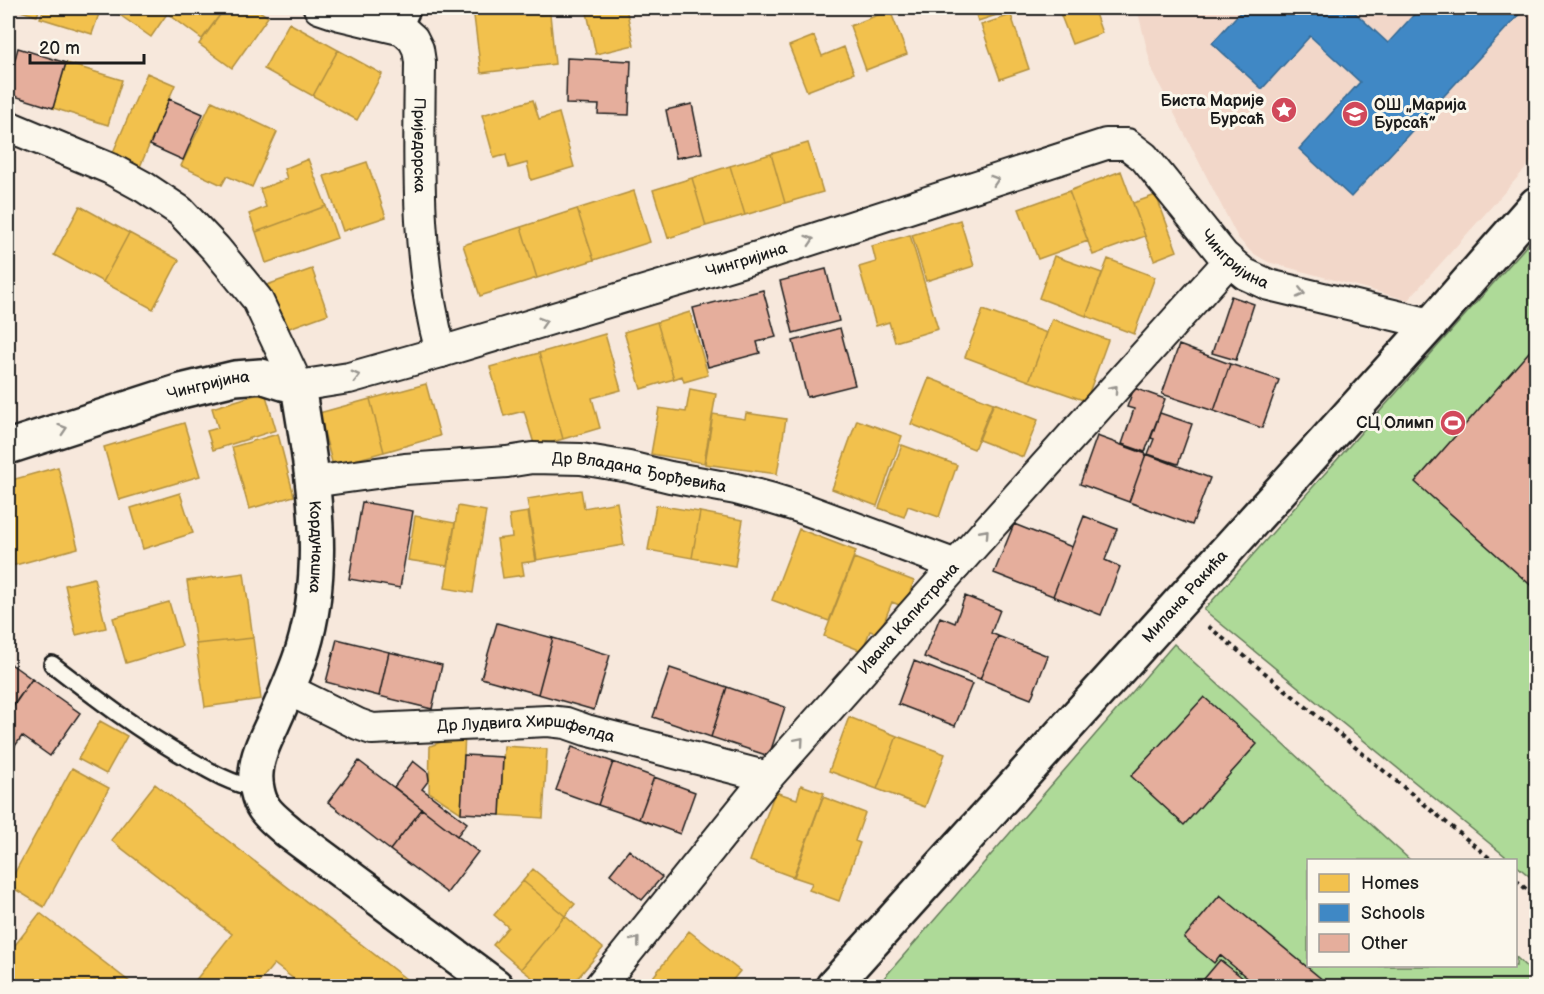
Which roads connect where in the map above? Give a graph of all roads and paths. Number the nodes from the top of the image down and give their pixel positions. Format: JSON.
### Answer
{"nodes":[{"id":1,"x":319,"y":8,"type":"edge"},
{"id":2,"x":408,"y":19,"type":"edge"},
{"id":3,"x":8,"y":126,"type":"edge"},
{"id":4,"x":1536,"y":204,"type":"edge"},
{"id":5,"x":1229,"y":261,"type":"junction"},
{"id":6,"x":1431,"y":324,"type":"junction"},
{"id":7,"x":441,"y":352,"type":"junction"},
{"id":8,"x":298,"y":386,"type":"junction"},
{"id":9,"x":8,"y":447,"type":"edge"},
{"id":10,"x":312,"y":482,"type":"junction"},
{"id":11,"x":956,"y":565,"type":"junction"},
{"id":12,"x":1202,"y":621,"type":"dead end"},
{"id":13,"x":52,"y":664,"type":"dead end"},
{"id":14,"x":288,"y":689,"type":"junction"},
{"id":15,"x":768,"y":777,"type":"junction"},
{"id":16,"x":257,"y":789,"type":"junction"},
{"id":17,"x":1490,"y":859,"type":"edge"},
{"id":18,"x":1517,"y":882,"type":"edge"},
{"id":19,"x":1536,"y":898,"type":"edge"},
{"id":20,"x":496,"y":987,"type":"edge"},
{"id":21,"x":600,"y":987,"type":"edge"},
{"id":22,"x":832,"y":987,"type":"edge"}],
"edges":[{"from":1,"to":2,"type":"street","name":"Приједорска"},
{"from":2,"to":7,"type":"street","name":"Приједорска"},
{"from":3,"to":8,"type":"street","name":"Кордунашка"},
{"from":4,"to":6,"type":"street","name":"Милана Ракића"},
{"from":5,"to":6,"type":"street","name":"Чингријина","one_way":true},
{"from":7,"to":5,"type":"street","name":"Чингријина","one_way":true},
{"from":11,"to":5,"type":"street","name":"Ивана Капистрана","one_way":true},
{"from":6,"to":22,"type":"street","name":"Милана Ракића"},
{"from":8,"to":7,"type":"street","name":"Чингријина","one_way":true},
{"from":9,"to":8,"type":"street","name":"Чингријина","one_way":true},
{"from":8,"to":10,"type":"street","name":"Кордунашка"},
{"from":10,"to":11,"type":"street","name":"Др Владана Ђорђевића"},
{"from":10,"to":14,"type":"street","name":"Кордунашка"},
{"from":15,"to":11,"type":"street","name":"Ивана Капистрана","one_way":true},
{"from":12,"to":17,"type":"path"},
{"from":13,"to":16,"type":"lane"},
{"from":14,"to":15,"type":"street","name":"Др Лудвига Хиршфелда"},
{"from":14,"to":16,"type":"street","name":"Кордунашка"},
{"from":21,"to":15,"type":"street","name":"Ивана Капистрана","one_way":true},
{"from":16,"to":20,"type":"street"},
{"from":18,"to":19,"type":"path"}]}
